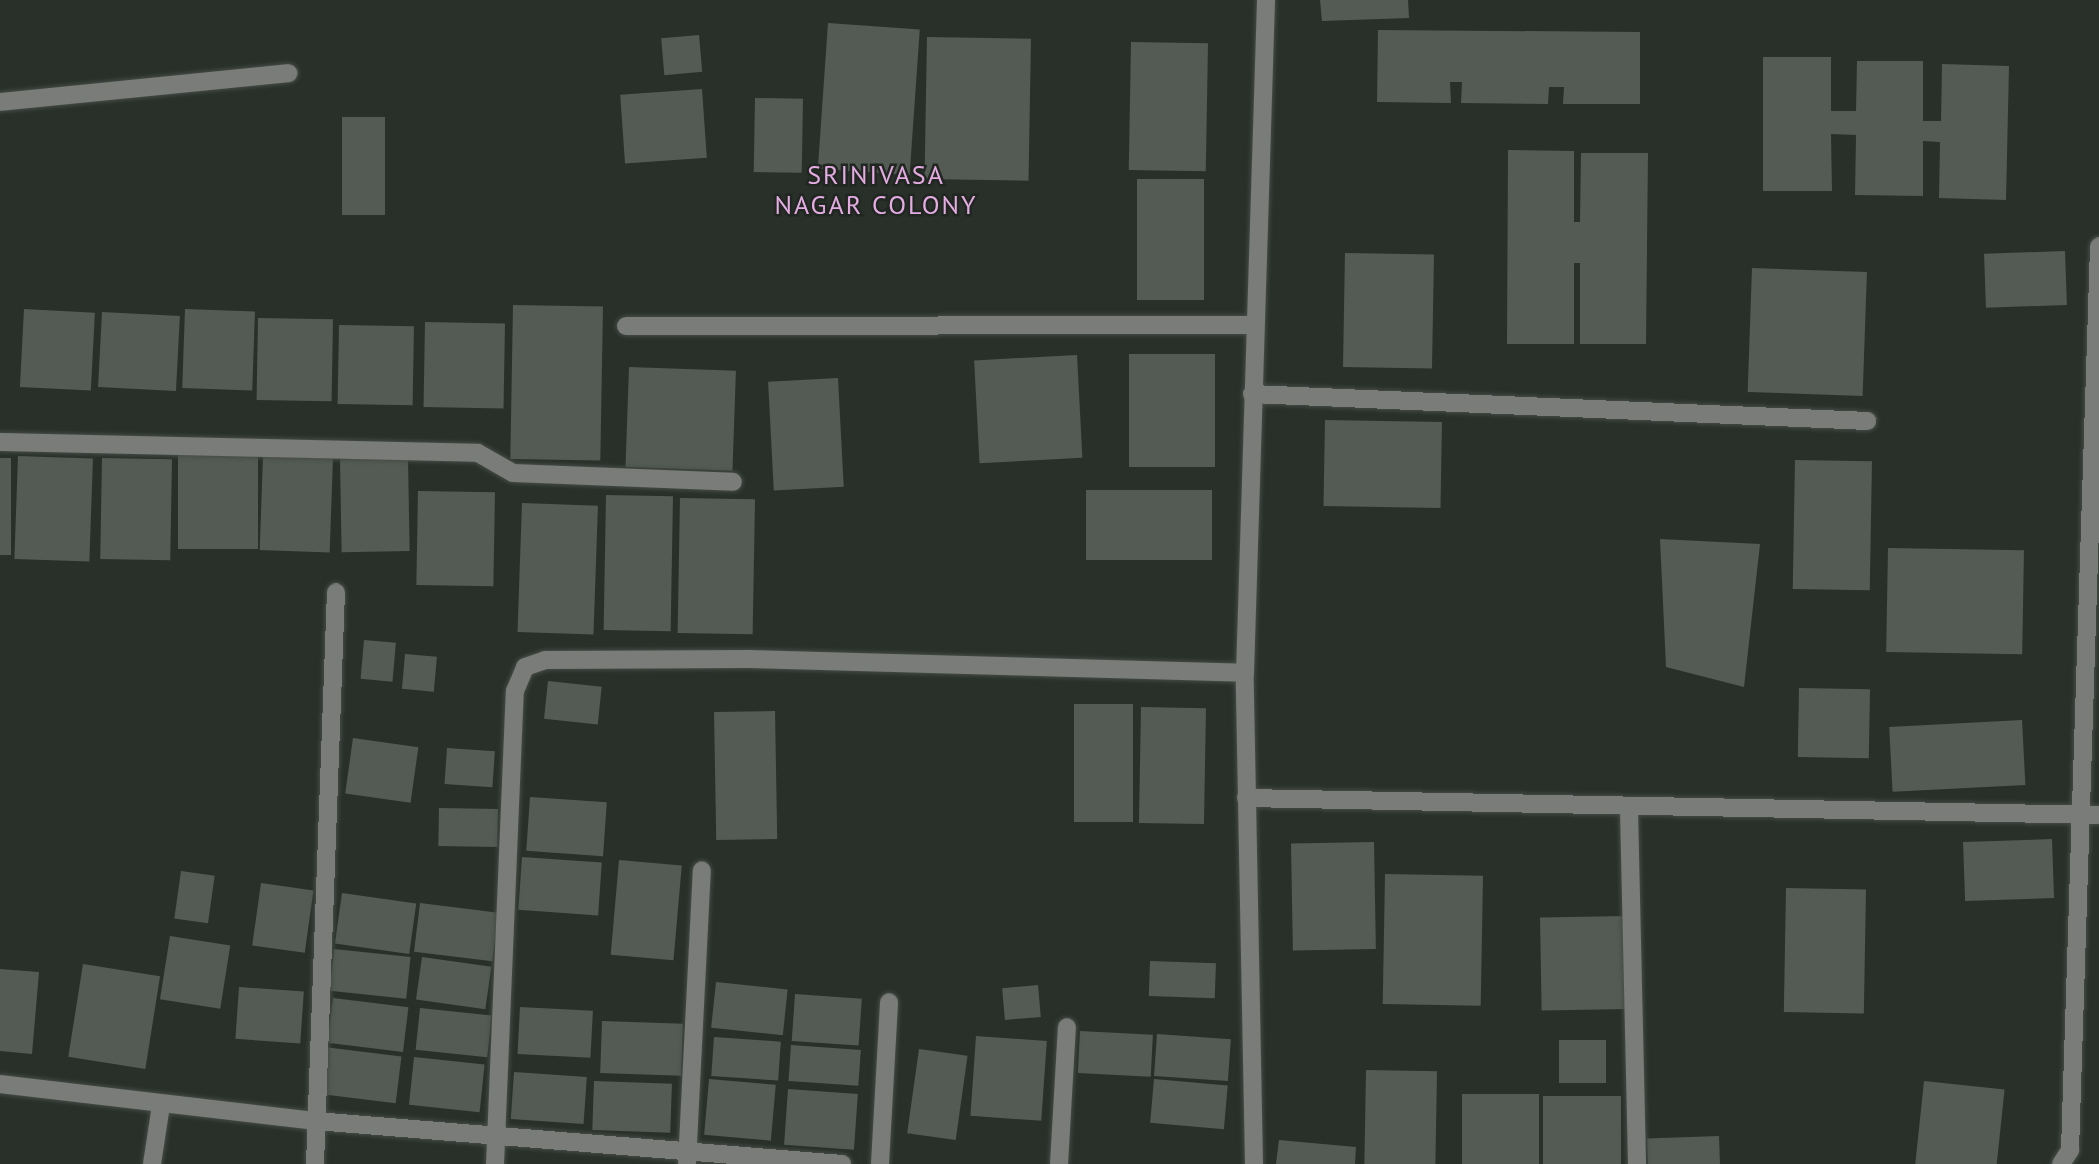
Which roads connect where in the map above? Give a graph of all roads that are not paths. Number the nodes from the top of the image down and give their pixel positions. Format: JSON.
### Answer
{"nodes":[{"id":1,"x":1266,"y":0,"type":"edge"},
{"id":2,"x":289,"y":73,"type":"dead end"},
{"id":3,"x":0,"y":102,"type":"edge"},
{"id":4,"x":2099,"y":246,"type":"edge"},
{"id":5,"x":1255,"y":325,"type":"junction"},
{"id":6,"x":626,"y":326,"type":"dead end"},
{"id":7,"x":1252,"y":394,"type":"junction"},
{"id":8,"x":1867,"y":421,"type":"dead end"},
{"id":9,"x":0,"y":442,"type":"edge"},
{"id":10,"x":733,"y":482,"type":"dead end"},
{"id":11,"x":2096,"y":520,"type":"edge"},
{"id":12,"x":336,"y":592,"type":"dead end"},
{"id":13,"x":1245,"y":673,"type":"junction"},
{"id":14,"x":1246,"y":798,"type":"junction"},
{"id":15,"x":1629,"y":810,"type":"junction"},
{"id":16,"x":2078,"y":814,"type":"junction"},
{"id":17,"x":2099,"y":815,"type":"edge"},
{"id":18,"x":702,"y":870,"type":"dead end"},
{"id":19,"x":889,"y":1002,"type":"dead end"},
{"id":20,"x":1067,"y":1027,"type":"dead end"},
{"id":21,"x":0,"y":1084,"type":"edge"},
{"id":22,"x":161,"y":1105,"type":"junction"},
{"id":23,"x":316,"y":1121,"type":"junction"},
{"id":24,"x":496,"y":1137,"type":"junction"},
{"id":25,"x":687,"y":1158,"type":"edge"},
{"id":26,"x":152,"y":1164,"type":"edge"},
{"id":27,"x":315,"y":1164,"type":"edge"},
{"id":28,"x":495,"y":1164,"type":"edge"},
{"id":29,"x":842,"y":1164,"type":"edge"},
{"id":30,"x":880,"y":1164,"type":"edge"},
{"id":31,"x":1059,"y":1164,"type":"edge"},
{"id":32,"x":1254,"y":1164,"type":"edge"},
{"id":33,"x":1637,"y":1164,"type":"edge"},
{"id":34,"x":2062,"y":1164,"type":"edge"}],
"edges":[{"from":1,"to":5,"type":"street"},
{"from":2,"to":3,"type":"street"},
{"from":4,"to":11,"type":"street"},
{"from":5,"to":6,"type":"street"},
{"from":5,"to":7,"type":"street"},
{"from":7,"to":8,"type":"street"},
{"from":7,"to":13,"type":"street"},
{"from":9,"to":10,"type":"street"},
{"from":11,"to":16,"type":"street"},
{"from":12,"to":23,"type":"street"},
{"from":13,"to":14,"type":"street"},
{"from":13,"to":24,"type":"street"},
{"from":14,"to":15,"type":"street"},
{"from":14,"to":32,"type":"street"},
{"from":15,"to":16,"type":"street"},
{"from":15,"to":33,"type":"street"},
{"from":16,"to":17,"type":"street"},
{"from":16,"to":34,"type":"street"},
{"from":18,"to":25,"type":"street"},
{"from":19,"to":30,"type":"street"},
{"from":20,"to":31,"type":"street"},
{"from":21,"to":22,"type":"street"},
{"from":22,"to":23,"type":"street"},
{"from":22,"to":26,"type":"street"},
{"from":23,"to":24,"type":"street"},
{"from":23,"to":27,"type":"street"},
{"from":24,"to":25,"type":"street"},
{"from":24,"to":28,"type":"street"},
{"from":25,"to":29,"type":"street"}]}
